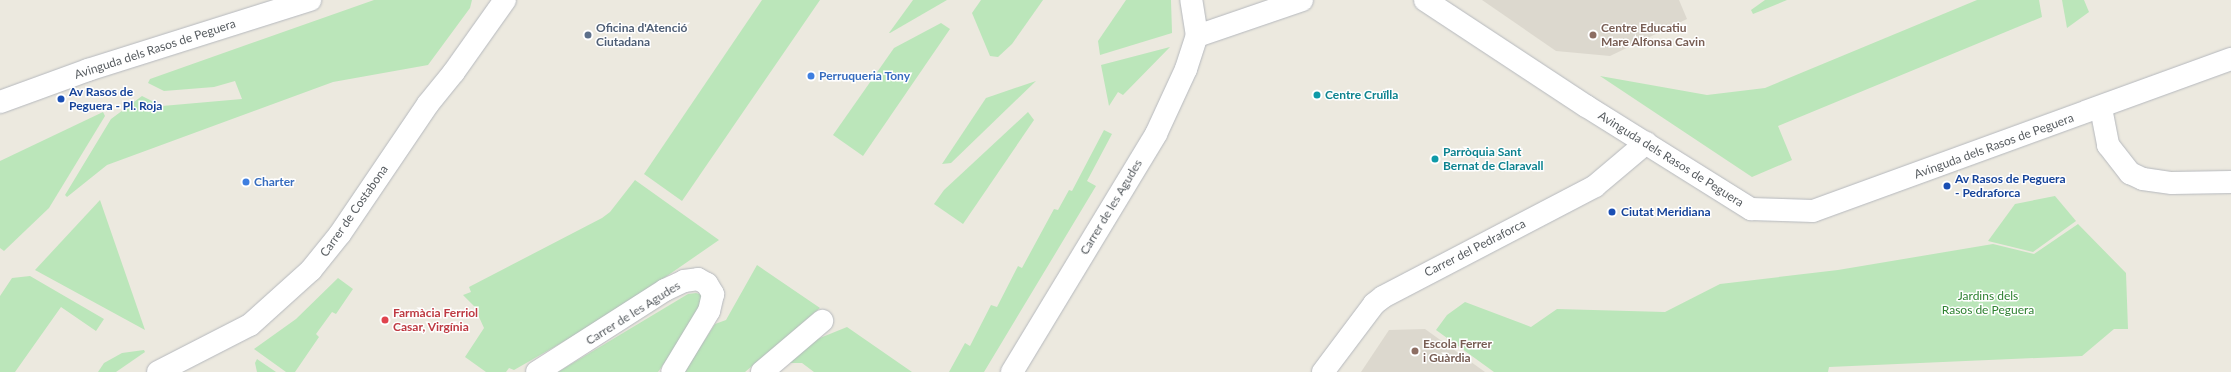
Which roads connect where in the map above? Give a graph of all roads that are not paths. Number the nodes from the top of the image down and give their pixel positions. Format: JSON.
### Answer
{"nodes":[{"id":1,"x":310,"y":0,"type":"edge"},
{"id":2,"x":505,"y":0,"type":"edge"},
{"id":3,"x":1191,"y":0,"type":"edge"},
{"id":4,"x":1302,"y":0,"type":"edge"},
{"id":5,"x":1425,"y":0,"type":"edge"},
{"id":6,"x":1196,"y":36,"type":"junction"},
{"id":7,"x":2231,"y":59,"type":"edge"},
{"id":8,"x":0,"y":102,"type":"edge"},
{"id":9,"x":2101,"y":108,"type":"junction"},
{"id":10,"x":1646,"y":143,"type":"junction"},
{"id":11,"x":2231,"y":182,"type":"edge"},
{"id":12,"x":822,"y":321,"type":"dead end"},
{"id":13,"x":158,"y":372,"type":"edge"},
{"id":14,"x":537,"y":372,"type":"edge"},
{"id":15,"x":672,"y":372,"type":"edge"},
{"id":16,"x":762,"y":372,"type":"edge"},
{"id":17,"x":1012,"y":372,"type":"edge"},
{"id":18,"x":1323,"y":372,"type":"edge"}],
"edges":[{"from":1,"to":8,"type":"street","name":"Avinguda dels Rasos de Peguera"},
{"from":2,"to":13,"type":"street","name":"Carrer de Costabona"},
{"from":3,"to":6,"type":"street"},
{"from":4,"to":6,"type":"street"},
{"from":5,"to":10,"type":"street","name":"Avinguda dels Rasos de Peguera"},
{"from":6,"to":17,"type":"street","name":"Carrer de les Agudes"},
{"from":7,"to":9,"type":"street","name":"Avinguda dels Rasos de Peguera"},
{"from":9,"to":10,"type":"street","name":"Avinguda dels Rasos de Peguera"},
{"from":9,"to":11,"type":"street"},
{"from":10,"to":18,"type":"street","name":"Carrer del Pedraforca"},
{"from":12,"to":16,"type":"street"},
{"from":14,"to":15,"type":"street","name":"Carrer de les Agudes"}]}
